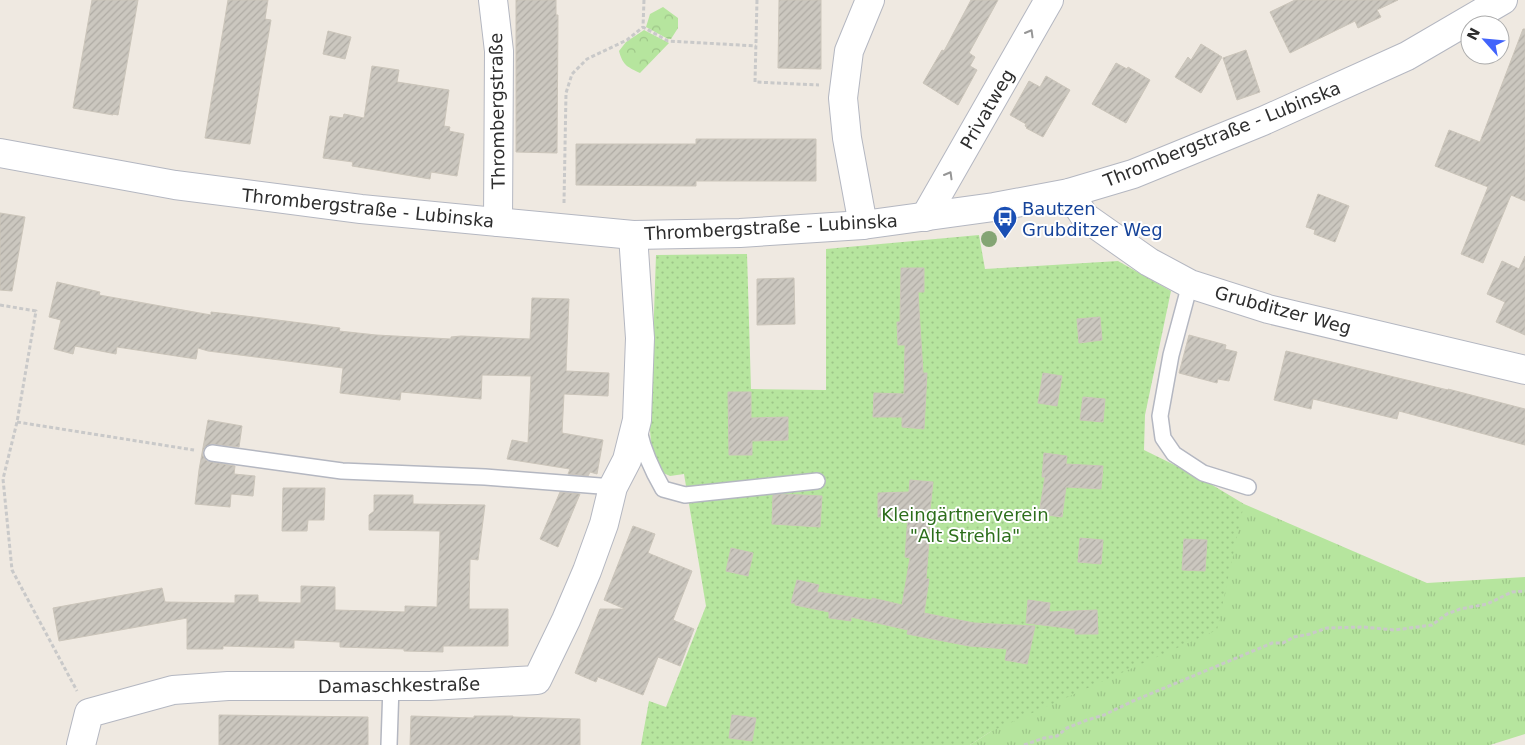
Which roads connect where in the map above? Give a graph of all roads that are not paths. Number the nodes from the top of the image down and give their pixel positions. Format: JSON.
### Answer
{"nodes":[{"id":1,"x":493,"y":0,"type":"edge"},
{"id":2,"x":870,"y":0,"type":"edge"},
{"id":3,"x":1049,"y":0,"type":"edge"},
{"id":4,"x":1503,"y":0,"type":"edge"},
{"id":5,"x":0,"y":153,"type":"edge"},
{"id":6,"x":1069,"y":193,"type":"junction"},
{"id":7,"x":498,"y":214,"type":"junction"},
{"id":8,"x":925,"y":217,"type":"junction"},
{"id":9,"x":863,"y":225,"type":"junction"},
{"id":10,"x":634,"y":235,"type":"junction"},
{"id":11,"x":1190,"y":284,"type":"junction"},
{"id":12,"x":1525,"y":370,"type":"edge"},
{"id":13,"x":637,"y":420,"type":"junction"},
{"id":14,"x":212,"y":453,"type":"road end"},
{"id":15,"x":817,"y":481,"type":"dead end"},
{"id":16,"x":1248,"y":487,"type":"dead end"},
{"id":17,"x":613,"y":488,"type":"junction"},
{"id":18,"x":390,"y":686,"type":"junction"},
{"id":19,"x":81,"y":745,"type":"edge"},
{"id":20,"x":389,"y":745,"type":"edge"}],
"edges":[{"from":1,"to":7,"type":"street","name":"Thrombergstraße"},
{"from":2,"to":9,"type":"street"},
{"from":8,"to":3,"type":"street","name":"Privatweg","one_way":true},
{"from":4,"to":6,"type":"street","name":"Thrombergstraße - Lubinska"},
{"from":5,"to":7,"type":"street","name":"Thrombergstraße - Lubinska"},
{"from":6,"to":8,"type":"street","name":"Thrombergstraße - Lubinska"},
{"from":6,"to":11,"type":"street","name":"Grubditzer Weg"},
{"from":7,"to":10,"type":"street","name":"Thrombergstraße - Lubinska"},
{"from":8,"to":9,"type":"street","name":"Thrombergstraße - Lubinska"},
{"from":9,"to":10,"type":"street","name":"Thrombergstraße - Lubinska"},
{"from":10,"to":13,"type":"street","name":"Damaschkestraße"},
{"from":11,"to":12,"type":"street","name":"Grubditzer Weg"},
{"from":11,"to":16,"type":"lane"},
{"from":13,"to":15,"type":"lane"},
{"from":13,"to":17,"type":"street","name":"Damaschkestraße"},
{"from":14,"to":17,"type":"lane"},
{"from":17,"to":18,"type":"street","name":"Damaschkestraße"},
{"from":18,"to":19,"type":"street","name":"Damaschkestraße"},
{"from":18,"to":20,"type":"lane"}]}
